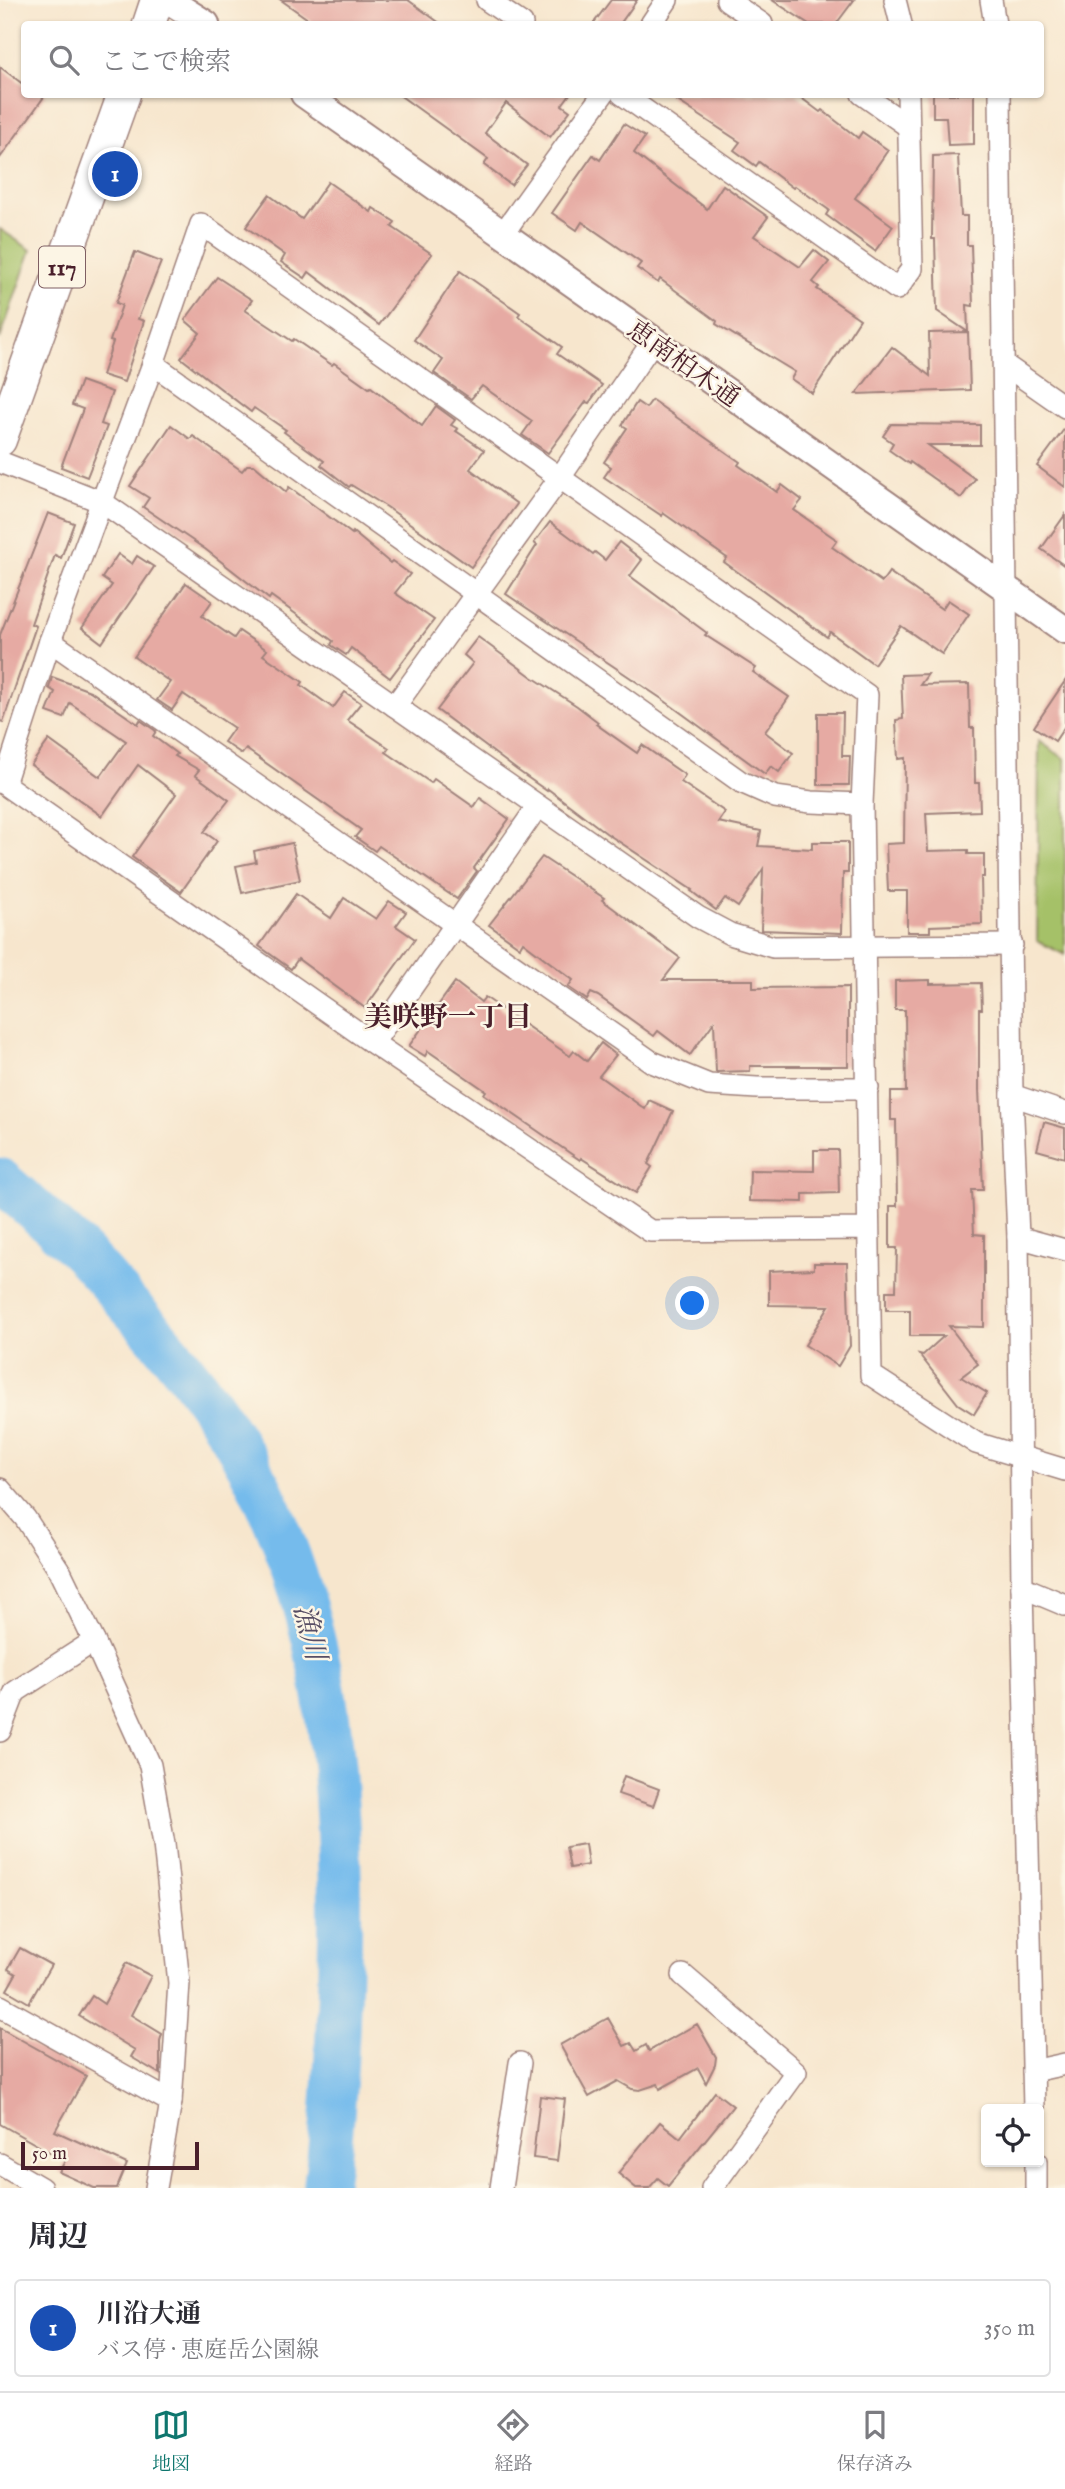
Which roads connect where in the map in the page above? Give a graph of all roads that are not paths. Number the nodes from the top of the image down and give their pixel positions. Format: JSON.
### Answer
{"nodes":[{"id":1,"x":157,"y":0,"type":"edge"},
{"id":2,"x":168,"y":0,"type":"edge"},
{"id":3,"x":487,"y":0,"type":"edge"},
{"id":4,"x":667,"y":0,"type":"edge"},
{"id":5,"x":727,"y":0,"type":"edge"},
{"id":6,"x":895,"y":0,"type":"edge"},
{"id":7,"x":991,"y":0,"type":"edge"},
{"id":8,"x":150,"y":21,"type":"edge"},
{"id":9,"x":201,"y":21,"type":"edge"},
{"id":10,"x":518,"y":21,"type":"edge"},
{"id":11,"x":653,"y":21,"type":"edge"},
{"id":12,"x":758,"y":21,"type":"edge"},
{"id":13,"x":900,"y":21,"type":"edge"},
{"id":14,"x":994,"y":21,"type":"edge"},
{"id":15,"x":123,"y":98,"type":"edge"},
{"id":16,"x":310,"y":98,"type":"edge"},
{"id":17,"x":600,"y":98,"type":"edge"},
{"id":18,"x":628,"y":98,"type":"edge"},
{"id":19,"x":868,"y":98,"type":"edge"},
{"id":20,"x":908,"y":98,"type":"edge"},
{"id":21,"x":1000,"y":98,"type":"edge"},
{"id":22,"x":909,"y":127,"type":"junction"},
{"id":23,"x":502,"y":236,"type":"junction"},
{"id":24,"x":653,"y":341,"type":"junction"},
{"id":25,"x":153,"y":364,"type":"junction"},
{"id":26,"x":1004,"y":365,"type":"junction"},
{"id":27,"x":1065,"y":407,"type":"edge"},
{"id":28,"x":0,"y":440,"type":"edge"},
{"id":29,"x":0,"y":462,"type":"edge"},
{"id":30,"x":559,"y":479,"type":"junction"},
{"id":31,"x":102,"y":502,"type":"junction"},
{"id":32,"x":1007,"y":591,"type":"junction"},
{"id":33,"x":477,"y":595,"type":"junction"},
{"id":34,"x":1065,"y":630,"type":"edge"},
{"id":35,"x":50,"y":641,"type":"junction"},
{"id":36,"x":395,"y":706,"type":"junction"},
{"id":37,"x":862,"y":804,"type":"junction"},
{"id":38,"x":538,"y":806,"type":"junction"},
{"id":39,"x":458,"y":924,"type":"junction"},
{"id":40,"x":1012,"y":945,"type":"junction"},
{"id":41,"x":865,"y":947,"type":"junction"},
{"id":42,"x":373,"y":1043,"type":"junction"},
{"id":43,"x":868,"y":1088,"type":"junction"},
{"id":44,"x":1013,"y":1095,"type":"junction"},
{"id":45,"x":1065,"y":1113,"type":"edge"},
{"id":46,"x":868,"y":1229,"type":"junction"},
{"id":47,"x":1018,"y":1237,"type":"junction"},
{"id":48,"x":1065,"y":1250,"type":"edge"},
{"id":49,"x":1019,"y":1455,"type":"junction"},
{"id":50,"x":1065,"y":1470,"type":"edge"},
{"id":51,"x":0,"y":1489,"type":"edge"},
{"id":52,"x":1022,"y":1587,"type":"junction"},
{"id":53,"x":1065,"y":1605,"type":"edge"},
{"id":54,"x":94,"y":1640,"type":"junction"},
{"id":55,"x":0,"y":1731,"type":"edge"},
{"id":56,"x":683,"y":1975,"type":"dead end"},
{"id":57,"x":0,"y":2006,"type":"edge"},
{"id":58,"x":520,"y":2063,"type":"dead end"},
{"id":59,"x":1065,"y":2064,"type":"edge"},
{"id":60,"x":1034,"y":2071,"type":"junction"},
{"id":61,"x":171,"y":2102,"type":"junction"},
{"id":62,"x":1034,"y":2104,"type":"edge"},
{"id":63,"x":0,"y":2164,"type":"edge"},
{"id":64,"x":1035,"y":2167,"type":"edge"},
{"id":65,"x":41,"y":2188,"type":"edge"},
{"id":66,"x":156,"y":2188,"type":"edge"},
{"id":67,"x":501,"y":2188,"type":"edge"},
{"id":68,"x":712,"y":2188,"type":"edge"},
{"id":69,"x":1036,"y":2188,"type":"edge"}],
"edges":[{"from":1,"to":8,"type":"main road"},
{"from":2,"to":9,"type":"street"},
{"from":3,"to":10,"type":"street"},
{"from":4,"to":11,"type":"street"},
{"from":5,"to":12,"type":"street"},
{"from":6,"to":13,"type":"street"},
{"from":7,"to":14,"type":"street"},
{"from":15,"to":28,"type":"main road","number":"117"},
{"from":16,"to":23,"type":"street","name":"恵南柏木通"},
{"from":17,"to":23,"type":"street"},
{"from":18,"to":22,"type":"street"},
{"from":19,"to":22,"type":"street"},
{"from":20,"to":22,"type":"street"},
{"from":21,"to":26,"type":"street"},
{"from":23,"to":24,"type":"street","name":"恵南柏木通"},
{"from":24,"to":30,"type":"street"},
{"from":24,"to":32,"type":"street","name":"恵南柏木通"},
{"from":25,"to":30,"type":"street"},
{"from":25,"to":31,"type":"street"},
{"from":25,"to":33,"type":"street"},
{"from":26,"to":27,"type":"street"},
{"from":26,"to":32,"type":"street"},
{"from":29,"to":31,"type":"street"},
{"from":30,"to":33,"type":"street"},
{"from":30,"to":37,"type":"street"},
{"from":31,"to":35,"type":"street"},
{"from":31,"to":36,"type":"street"},
{"from":32,"to":34,"type":"street","name":"恵南柏木通"},
{"from":32,"to":40,"type":"street"},
{"from":33,"to":36,"type":"street"},
{"from":33,"to":37,"type":"street"},
{"from":35,"to":39,"type":"street"},
{"from":35,"to":42,"type":"street"},
{"from":36,"to":38,"type":"street"},
{"from":37,"to":41,"type":"street"},
{"from":38,"to":39,"type":"street"},
{"from":38,"to":41,"type":"street"},
{"from":39,"to":42,"type":"street"},
{"from":39,"to":43,"type":"street"},
{"from":40,"to":41,"type":"street"},
{"from":40,"to":44,"type":"street"},
{"from":41,"to":43,"type":"street"},
{"from":42,"to":46,"type":"street"},
{"from":43,"to":46,"type":"street"},
{"from":44,"to":45,"type":"street"},
{"from":44,"to":47,"type":"street"},
{"from":46,"to":49,"type":"street"},
{"from":47,"to":48,"type":"street"},
{"from":47,"to":49,"type":"street"},
{"from":49,"to":50,"type":"street"},
{"from":49,"to":52,"type":"street"},
{"from":51,"to":54,"type":"street"},
{"from":52,"to":53,"type":"street"},
{"from":52,"to":60,"type":"street"},
{"from":54,"to":55,"type":"street"},
{"from":54,"to":61,"type":"street"},
{"from":56,"to":68,"type":"street"},
{"from":57,"to":61,"type":"street"},
{"from":58,"to":67,"type":"street"},
{"from":59,"to":60,"type":"street"},
{"from":60,"to":62,"type":"street"},
{"from":61,"to":66,"type":"street"},
{"from":63,"to":65,"type":"street"},
{"from":64,"to":69,"type":"street"}]}
